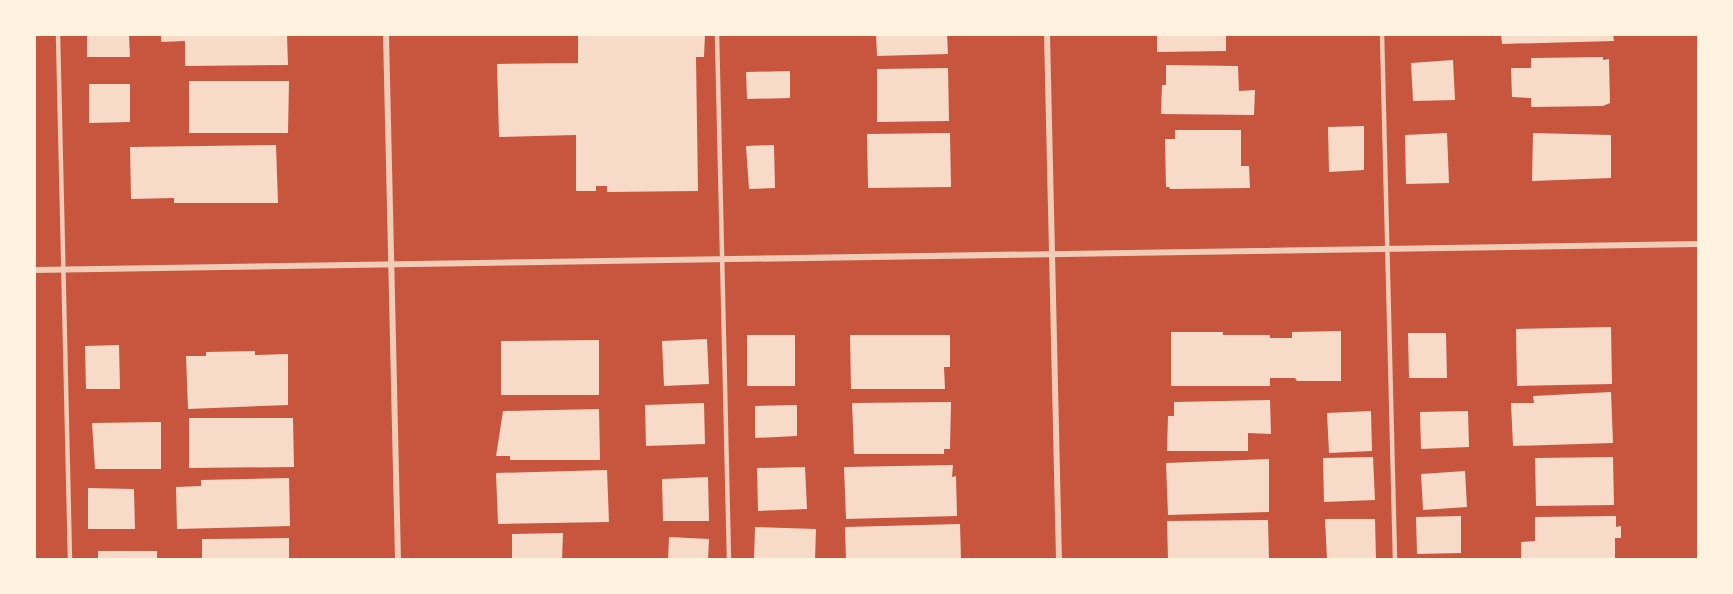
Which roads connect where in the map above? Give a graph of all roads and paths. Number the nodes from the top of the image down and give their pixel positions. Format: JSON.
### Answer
{"nodes":[{"id":1,"x":58,"y":34,"type":"edge"},
{"id":2,"x":386,"y":34,"type":"edge"},
{"id":3,"x":717,"y":34,"type":"edge"},
{"id":4,"x":1047,"y":34,"type":"edge"},
{"id":5,"x":1382,"y":34,"type":"edge"},
{"id":6,"x":1698,"y":244,"type":"edge"},
{"id":7,"x":1387,"y":249,"type":"junction"},
{"id":8,"x":1052,"y":254,"type":"junction"},
{"id":9,"x":722,"y":259,"type":"junction"},
{"id":10,"x":391,"y":265,"type":"junction"},
{"id":11,"x":64,"y":269,"type":"junction"},
{"id":12,"x":34,"y":270,"type":"edge"},
{"id":13,"x":70,"y":560,"type":"edge"},
{"id":14,"x":398,"y":560,"type":"edge"},
{"id":15,"x":729,"y":560,"type":"edge"},
{"id":16,"x":1059,"y":560,"type":"edge"},
{"id":17,"x":1395,"y":560,"type":"edge"}],
"edges":[{"from":1,"to":11,"type":"lane"},
{"from":2,"to":10,"type":"street"},
{"from":3,"to":9,"type":"lane"},
{"from":4,"to":8,"type":"street"},
{"from":5,"to":7,"type":"lane"},
{"from":6,"to":7,"type":"street"},
{"from":7,"to":8,"type":"street"},
{"from":7,"to":17,"type":"lane"},
{"from":8,"to":9,"type":"street"},
{"from":8,"to":16,"type":"street"},
{"from":9,"to":10,"type":"street"},
{"from":9,"to":15,"type":"lane"},
{"from":10,"to":11,"type":"street"},
{"from":10,"to":14,"type":"street"},
{"from":11,"to":12,"type":"street"},
{"from":11,"to":13,"type":"lane"}]}
